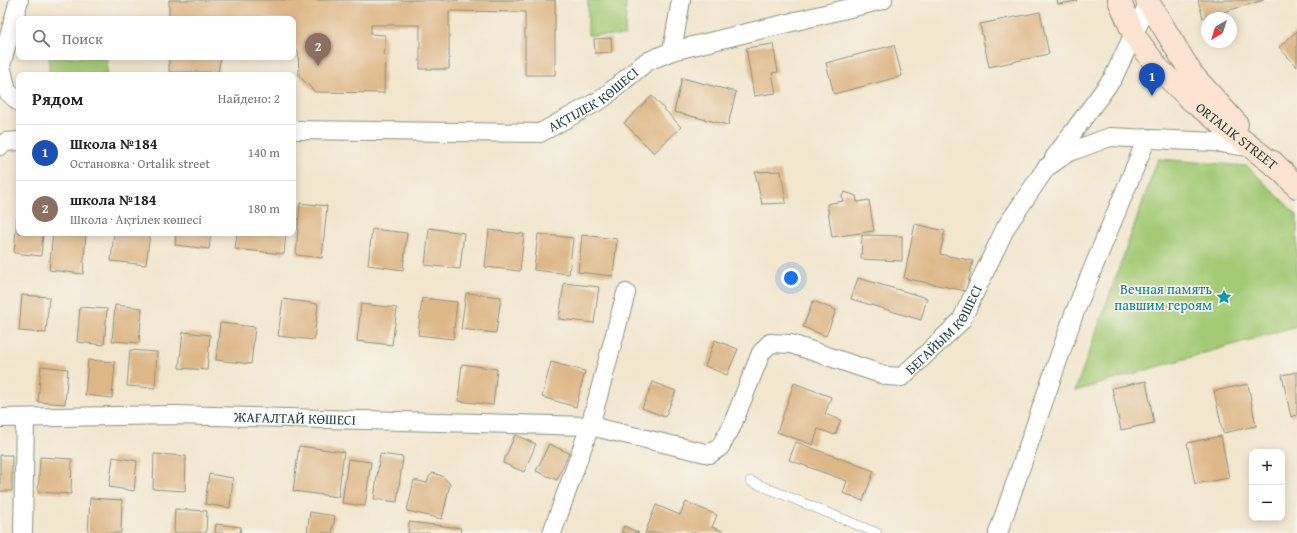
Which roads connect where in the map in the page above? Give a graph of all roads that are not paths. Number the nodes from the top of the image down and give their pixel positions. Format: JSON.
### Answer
{"nodes":[{"id":1,"x":19,"y":0,"type":"edge"},
{"id":2,"x":681,"y":0,"type":"edge"},
{"id":3,"x":883,"y":0,"type":"edge"},
{"id":4,"x":1119,"y":0,"type":"edge"},
{"id":5,"x":1147,"y":2,"type":"edge"},
{"id":6,"x":1134,"y":35,"type":"junction"},
{"id":7,"x":672,"y":51,"type":"junction"},
{"id":8,"x":16,"y":99,"type":"edge"},
{"id":9,"x":296,"y":130,"type":"edge"},
{"id":10,"x":1147,"y":138,"type":"junction"},
{"id":11,"x":16,"y":141,"type":"edge"},
{"id":12,"x":0,"y":146,"type":"edge"},
{"id":13,"x":1249,"y":147,"type":"junction"},
{"id":14,"x":1046,"y":168,"type":"junction"},
{"id":15,"x":1290,"y":180,"type":"edge"},
{"id":16,"x":626,"y":293,"type":"dead end"},
{"id":17,"x":0,"y":418,"type":"edge"},
{"id":18,"x":26,"y":418,"type":"junction"},
{"id":19,"x":590,"y":426,"type":"junction"},
{"id":20,"x":750,"y":481,"type":"dead end"},
{"id":21,"x":23,"y":533,"type":"edge"},
{"id":22,"x":552,"y":533,"type":"edge"},
{"id":23,"x":877,"y":533,"type":"edge"},
{"id":24,"x":998,"y":533,"type":"edge"}],
"edges":[{"from":1,"to":8,"type":"street"},
{"from":2,"to":7,"type":"street"},
{"from":3,"to":7,"type":"street","name":"АҚТІЛЕК КӨШЕСІ"},
{"from":4,"to":6,"type":"main road","name":"ORTALIK STREET"},
{"from":5,"to":6,"type":"street"},
{"from":5,"to":15,"type":"main road","name":"ORTALIK STREET"},
{"from":6,"to":13,"type":"main road","name":"ORTALIK STREET"},
{"from":6,"to":14,"type":"street"},
{"from":7,"to":9,"type":"street","name":"АҚТІЛЕК КӨШЕСІ"},
{"from":10,"to":13,"type":"street","name":"БЕГАЙЫМ КӨШЕСІ"},
{"from":10,"to":14,"type":"street","name":"БЕГАЙЫМ КӨШЕСІ"},
{"from":10,"to":24,"type":"street"},
{"from":11,"to":12,"type":"street"},
{"from":13,"to":15,"type":"main road","name":"ORTALIK STREET"},
{"from":14,"to":19,"type":"street","name":"БЕГАЙЫМ КӨШЕСІ"},
{"from":16,"to":19,"type":"street"},
{"from":17,"to":18,"type":"street","name":"ЖАҒАЛТАЙ КӨШЕСІ"},
{"from":18,"to":19,"type":"street","name":"ЖАҒАЛТАЙ КӨШЕСІ"},
{"from":18,"to":21,"type":"street"},
{"from":19,"to":22,"type":"street"},
{"from":20,"to":23,"type":"lane"}]}
